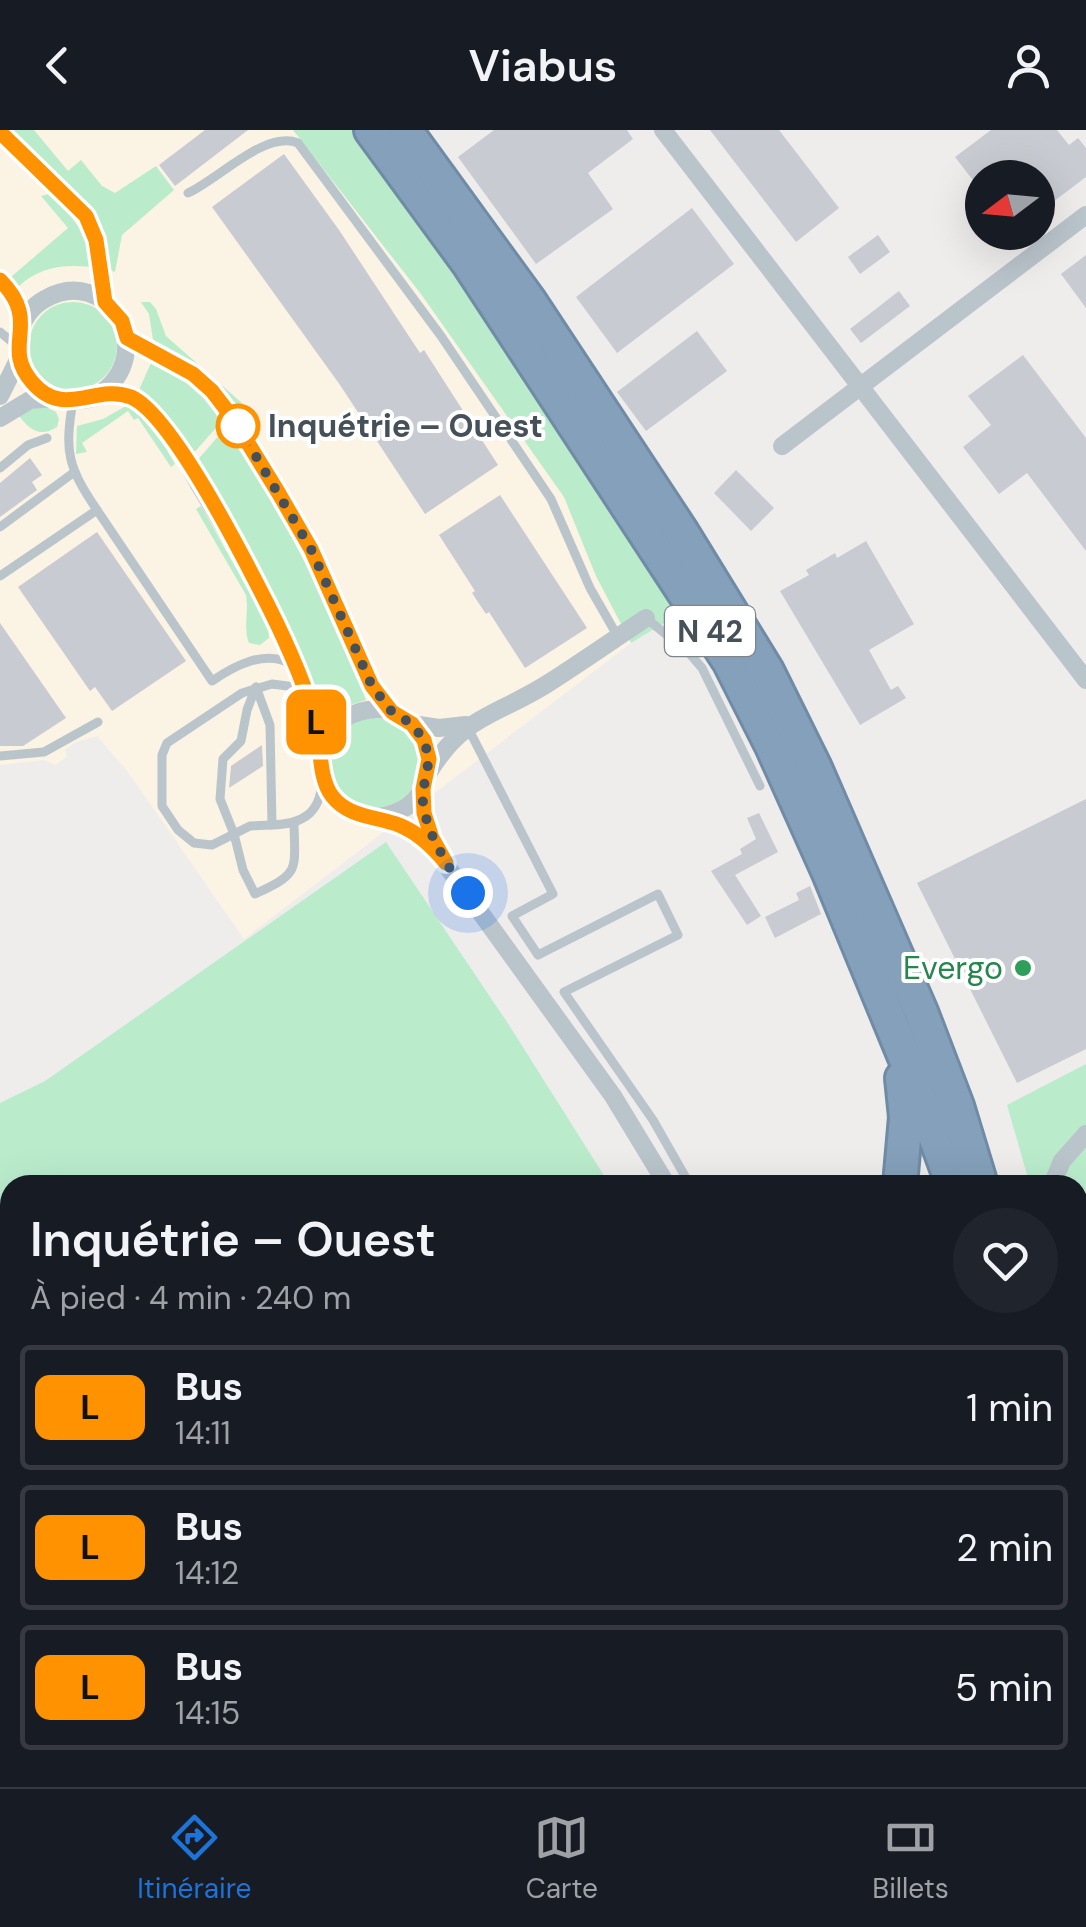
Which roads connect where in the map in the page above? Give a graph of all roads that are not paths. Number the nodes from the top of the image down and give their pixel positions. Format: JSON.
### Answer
{"nodes":[{"id":1,"x":371,"y":130,"type":"edge"},
{"id":2,"x":406,"y":130,"type":"edge"},
{"id":3,"x":663,"y":130,"type":"edge"},
{"id":4,"x":0,"y":132,"type":"edge"},
{"id":5,"x":188,"y":193,"type":"dead end"},
{"id":6,"x":1086,"y":215,"type":"edge"},
{"id":7,"x":0,"y":280,"type":"edge"},
{"id":8,"x":105,"y":302,"type":"junction"},
{"id":9,"x":22,"y":325,"type":"junction"},
{"id":10,"x":0,"y":332,"type":"edge"},
{"id":11,"x":127,"y":338,"type":"junction"},
{"id":12,"x":19,"y":352,"type":"junction"},
{"id":13,"x":861,"y":387,"type":"junction"},
{"id":14,"x":98,"y":394,"type":"junction"},
{"id":15,"x":0,"y":396,"type":"edge"},
{"id":16,"x":64,"y":400,"type":"junction"},
{"id":17,"x":0,"y":418,"type":"edge"},
{"id":18,"x":47,"y":438,"type":"dead end"},
{"id":19,"x":782,"y":446,"type":"dead end"},
{"id":20,"x":0,"y":468,"type":"edge"},
{"id":21,"x":73,"y":472,"type":"junction"},
{"id":22,"x":97,"y":510,"type":"junction"},
{"id":23,"x":0,"y":527,"type":"edge"},
{"id":24,"x":0,"y":576,"type":"edge"},
{"id":25,"x":646,"y":618,"type":"joint"},
{"id":26,"x":618,"y":636,"type":"junction"},
{"id":27,"x":301,"y":680,"type":"junction"},
{"id":28,"x":1086,"y":680,"type":"edge"},
{"id":29,"x":256,"y":687,"type":"junction"},
{"id":30,"x":392,"y":712,"type":"junction"},
{"id":31,"x":98,"y":722,"type":"dead end"},
{"id":32,"x":412,"y":724,"type":"junction"},
{"id":33,"x":466,"y":725,"type":"junction"},
{"id":34,"x":322,"y":753,"type":"junction"},
{"id":35,"x":0,"y":756,"type":"edge"},
{"id":36,"x":322,"y":772,"type":"junction"},
{"id":37,"x":426,"y":780,"type":"junction"},
{"id":38,"x":760,"y":786,"type":"dead end"},
{"id":39,"x":373,"y":818,"type":"junction"},
{"id":40,"x":294,"y":823,"type":"junction"},
{"id":41,"x":272,"y":825,"type":"junction"},
{"id":42,"x":234,"y":834,"type":"junction"},
{"id":43,"x":446,"y":863,"type":"junction"},
{"id":44,"x":876,"y":982,"type":"junction"},
{"id":45,"x":1086,"y":1134,"type":"edge"},
{"id":46,"x":661,"y":1175,"type":"edge"},
{"id":47,"x":684,"y":1175,"type":"edge"},
{"id":48,"x":901,"y":1175,"type":"edge"},
{"id":49,"x":949,"y":1175,"type":"edge"},
{"id":50,"x":978,"y":1175,"type":"edge"},
{"id":51,"x":1056,"y":1175,"type":"edge"}],
"edges":[{"from":1,"to":44,"type":"highway","number":"N 42"},
{"from":2,"to":50,"type":"highway","number":"N 42"},
{"from":3,"to":13,"type":"street"},
{"from":4,"to":8,"type":"street"},
{"from":5,"to":26,"type":"lane"},
{"from":6,"to":13,"type":"street"},
{"from":7,"to":9,"type":"street"},
{"from":8,"to":9,"type":"street"},
{"from":8,"to":11,"type":"street"},
{"from":9,"to":12,"type":"street"},
{"from":10,"to":12,"type":"lane"},
{"from":11,"to":14,"type":"street"},
{"from":11,"to":30,"type":"street"},
{"from":12,"to":15,"type":"street"},
{"from":12,"to":16,"type":"street"},
{"from":13,"to":19,"type":"street"},
{"from":13,"to":28,"type":"street"},
{"from":14,"to":16,"type":"street"},
{"from":14,"to":27,"type":"street"},
{"from":16,"to":17,"type":"street"},
{"from":16,"to":21,"type":"lane"},
{"from":18,"to":20,"type":"lane"},
{"from":21,"to":22,"type":"lane"},
{"from":21,"to":23,"type":"lane"},
{"from":22,"to":24,"type":"lane"},
{"from":22,"to":27,"type":"lane"},
{"from":25,"to":26,"type":"street"},
{"from":25,"to":38,"type":"lane"},
{"from":26,"to":33,"type":"street"},
{"from":27,"to":29,"type":"lane"},
{"from":27,"to":34,"type":"street"},
{"from":29,"to":41,"type":"lane"},
{"from":29,"to":42,"type":"lane"},
{"from":29,"to":42,"type":"lane"},
{"from":30,"to":32,"type":"street"},
{"from":30,"to":34,"type":"street"},
{"from":31,"to":35,"type":"lane"},
{"from":32,"to":33,"type":"street"},
{"from":32,"to":37,"type":"street"},
{"from":33,"to":37,"type":"street"},
{"from":33,"to":47,"type":"lane"},
{"from":34,"to":36,"type":"street"},
{"from":36,"to":39,"type":"street"},
{"from":36,"to":40,"type":"lane"},
{"from":37,"to":39,"type":"street"},
{"from":37,"to":43,"type":"street"},
{"from":39,"to":43,"type":"street"},
{"from":40,"to":41,"type":"lane"},
{"from":40,"to":42,"type":"lane"},
{"from":41,"to":42,"type":"lane"},
{"from":43,"to":46,"type":"street"},
{"from":44,"to":48,"type":"highway"},
{"from":44,"to":49,"type":"highway","number":"N 42"},
{"from":45,"to":51,"type":"street"}]}
